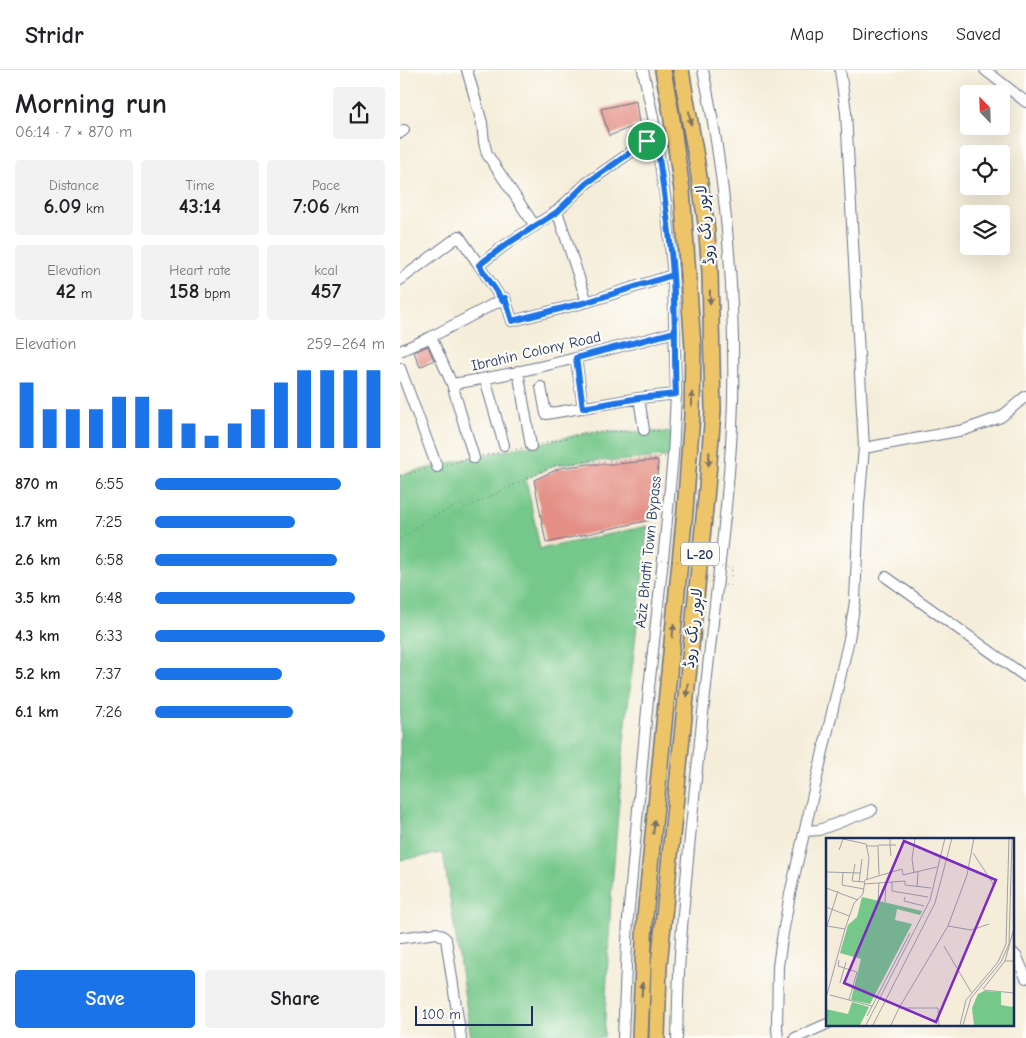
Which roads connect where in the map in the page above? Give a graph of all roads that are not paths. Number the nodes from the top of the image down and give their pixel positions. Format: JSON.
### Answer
{"nodes":[{"id":1,"x":467,"y":70,"type":"edge"},
{"id":2,"x":643,"y":70,"type":"edge"},
{"id":3,"x":663,"y":70,"type":"edge"},
{"id":4,"x":681,"y":70,"type":"edge"},
{"id":5,"x":703,"y":70,"type":"edge"},
{"id":6,"x":840,"y":70,"type":"edge"},
{"id":7,"x":985,"y":70,"type":"edge"},
{"id":8,"x":1026,"y":102,"type":"edge"},
{"id":9,"x":656,"y":138,"type":"junction"},
{"id":10,"x":557,"y":212,"type":"junction"},
{"id":11,"x":535,"y":226,"type":"junction"},
{"id":12,"x":479,"y":265,"type":"junction"},
{"id":13,"x":673,"y":275,"type":"junction"},
{"id":14,"x":400,"y":280,"type":"edge"},
{"id":15,"x":502,"y":300,"type":"junction"},
{"id":16,"x":587,"y":302,"type":"junction"},
{"id":17,"x":675,"y":332,"type":"junction"},
{"id":18,"x":431,"y":337,"type":"junction"},
{"id":19,"x":400,"y":351,"type":"edge"},
{"id":20,"x":576,"y":358,"type":"junction"},
{"id":21,"x":400,"y":368,"type":"edge"},
{"id":22,"x":518,"y":371,"type":"junction"},
{"id":23,"x":485,"y":379,"type":"junction"},
{"id":24,"x":452,"y":384,"type":"junction"},
{"id":25,"x":541,"y":387,"type":"dead end"},
{"id":26,"x":676,"y":394,"type":"junction"},
{"id":27,"x":1026,"y":396,"type":"edge"},
{"id":28,"x":639,"y":398,"type":"junction"},
{"id":29,"x":583,"y":408,"type":"junction"},
{"id":30,"x":644,"y":430,"type":"dead end"},
{"id":31,"x":504,"y":445,"type":"dead end"},
{"id":32,"x":531,"y":446,"type":"dead end"},
{"id":33,"x":864,"y":448,"type":"junction"},
{"id":34,"x":474,"y":458,"type":"dead end"},
{"id":35,"x":437,"y":467,"type":"dead end"},
{"id":36,"x":886,"y":577,"type":"dead end"},
{"id":37,"x":1026,"y":677,"type":"edge"},
{"id":38,"x":872,"y":810,"type":"dead end"},
{"id":39,"x":805,"y":831,"type":"junction"},
{"id":40,"x":400,"y":938,"type":"edge"},
{"id":41,"x":1014,"y":954,"type":"edge"},
{"id":42,"x":1026,"y":978,"type":"edge"},
{"id":43,"x":826,"y":1024,"type":"edge"},
{"id":44,"x":461,"y":1038,"type":"edge"},
{"id":45,"x":623,"y":1038,"type":"edge"},
{"id":46,"x":640,"y":1038,"type":"edge"},
{"id":47,"x":657,"y":1038,"type":"edge"},
{"id":48,"x":677,"y":1038,"type":"edge"},
{"id":49,"x":778,"y":1038,"type":"edge"},
{"id":50,"x":795,"y":1038,"type":"edge"}],
"edges":[{"from":1,"to":11,"type":"street"},
{"from":2,"to":9,"type":"street","name":"Aziz Bhatti Town Bypass"},
{"from":46,"to":3,"type":"highway","name":"لاہور رنگ روڈ","number":"L-20","one_way":true},
{"from":4,"to":47,"type":"highway","name":"لاہور رنگ روڈ","number":"L-20","one_way":true},
{"from":5,"to":48,"type":"street"},
{"from":6,"to":33,"type":"street"},
{"from":7,"to":8,"type":"street"},
{"from":9,"to":10,"type":"street"},
{"from":9,"to":13,"type":"street","name":"Aziz Bhatti Town Bypass"},
{"from":10,"to":11,"type":"street"},
{"from":10,"to":16,"type":"street"},
{"from":11,"to":12,"type":"street"},
{"from":12,"to":14,"type":"street"},
{"from":12,"to":15,"type":"street"},
{"from":13,"to":16,"type":"street"},
{"from":13,"to":17,"type":"street","name":"Aziz Bhatti Town Bypass"},
{"from":15,"to":16,"type":"street"},
{"from":15,"to":18,"type":"street"},
{"from":17,"to":20,"type":"street","name":"Ibrahin Colony Road"},
{"from":17,"to":26,"type":"street","name":"Aziz Bhatti Town Bypass"},
{"from":18,"to":19,"type":"street"},
{"from":18,"to":24,"type":"street"},
{"from":20,"to":22,"type":"street","name":"Ibrahin Colony Road"},
{"from":20,"to":29,"type":"street"},
{"from":21,"to":35,"type":"street"},
{"from":22,"to":23,"type":"street","name":"Ibrahin Colony Road"},
{"from":22,"to":32,"type":"street"},
{"from":23,"to":24,"type":"street","name":"Ibrahin Colony Road"},
{"from":23,"to":31,"type":"street"},
{"from":24,"to":34,"type":"street"},
{"from":25,"to":29,"type":"street"},
{"from":26,"to":28,"type":"street"},
{"from":26,"to":45,"type":"street","name":"Aziz Bhatti Town Bypass"},
{"from":27,"to":33,"type":"street"},
{"from":28,"to":29,"type":"street"},
{"from":28,"to":30,"type":"street"},
{"from":33,"to":39,"type":"street"},
{"from":36,"to":37,"type":"street"},
{"from":38,"to":39,"type":"street"},
{"from":39,"to":49,"type":"street"},
{"from":40,"to":44,"type":"street"},
{"from":41,"to":42,"type":"street"},
{"from":43,"to":50,"type":"street"}]}
